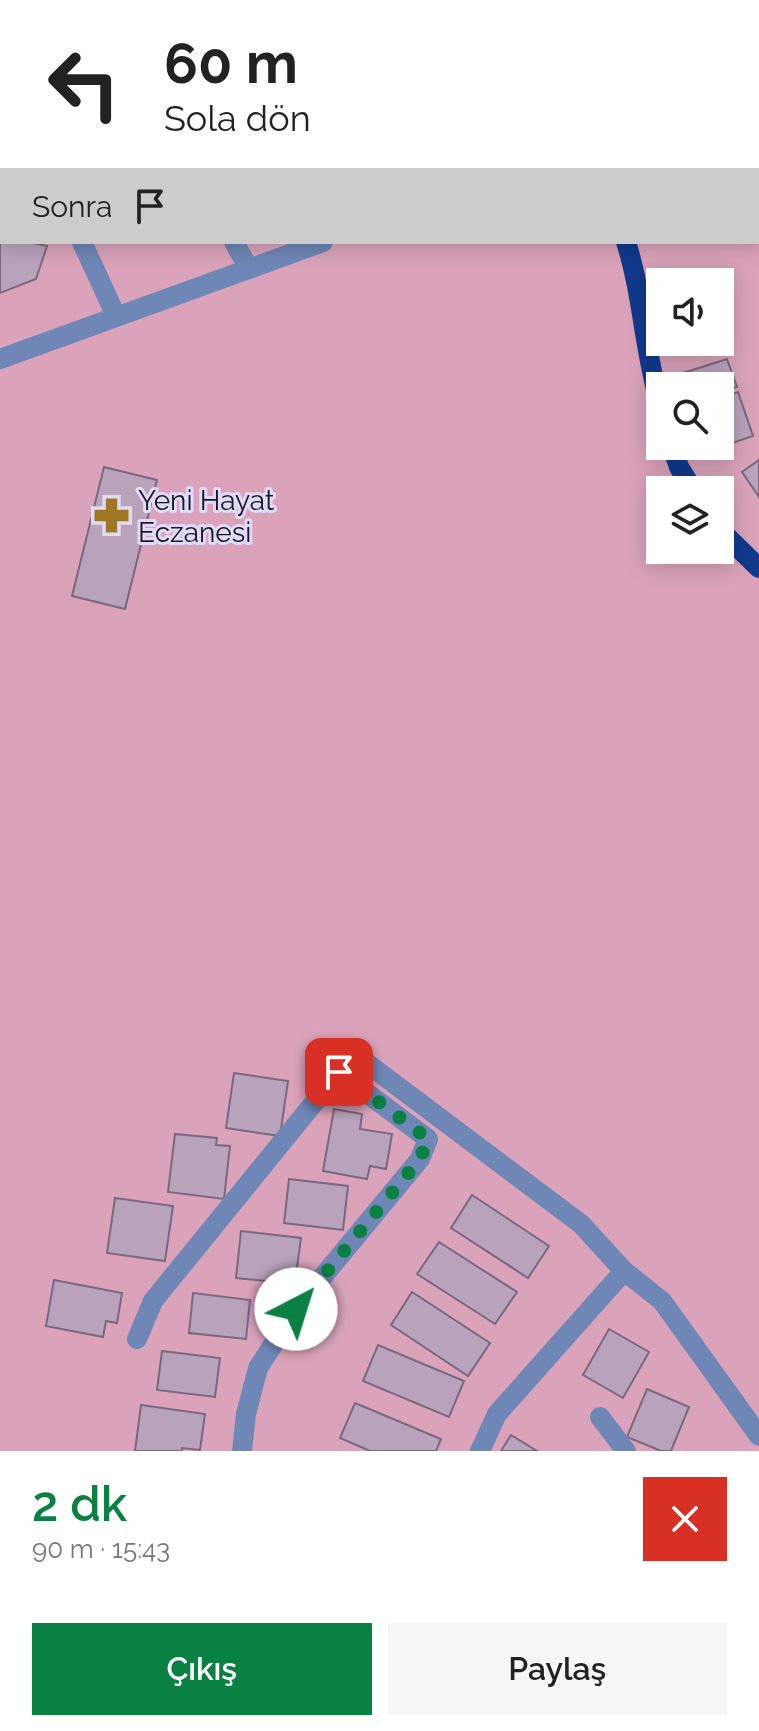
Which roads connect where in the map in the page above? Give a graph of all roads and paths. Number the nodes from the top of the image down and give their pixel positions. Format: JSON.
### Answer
{"nodes":[{"id":1,"x":83,"y":244,"type":"edge"},
{"id":2,"x":235,"y":244,"type":"edge"},
{"id":3,"x":318,"y":244,"type":"edge"},
{"id":4,"x":627,"y":244,"type":"edge"},
{"id":5,"x":639,"y":244,"type":"edge"},
{"id":6,"x":634,"y":268,"type":"junction"},
{"id":7,"x":249,"y":269,"type":"junction"},
{"id":8,"x":116,"y":316,"type":"junction"},
{"id":9,"x":0,"y":359,"type":"edge"},
{"id":10,"x":652,"y":372,"type":"edge"},
{"id":11,"x":734,"y":543,"type":"edge"},
{"id":12,"x":758,"y":566,"type":"edge"},
{"id":13,"x":339,"y":1072,"type":"junction"},
{"id":14,"x":624,"y":1271,"type":"junction"},
{"id":15,"x":137,"y":1339,"type":"dead end"},
{"id":16,"x":600,"y":1417,"type":"dead end"},
{"id":17,"x":759,"y":1436,"type":"edge"},
{"id":18,"x":242,"y":1451,"type":"edge"},
{"id":19,"x":480,"y":1451,"type":"edge"},
{"id":20,"x":626,"y":1451,"type":"edge"}],
"edges":[{"from":1,"to":8,"type":"street"},
{"from":2,"to":7,"type":"street"},
{"from":3,"to":7,"type":"street"},
{"from":4,"to":6,"type":"main road"},
{"from":5,"to":6,"type":"main road"},
{"from":6,"to":10,"type":"main road"},
{"from":7,"to":8,"type":"street"},
{"from":8,"to":9,"type":"street"},
{"from":11,"to":12,"type":"main road"},
{"from":13,"to":14,"type":"street"},
{"from":13,"to":15,"type":"street"},
{"from":13,"to":18,"type":"street"},
{"from":14,"to":17,"type":"street"},
{"from":14,"to":19,"type":"street"},
{"from":16,"to":20,"type":"street"}]}
